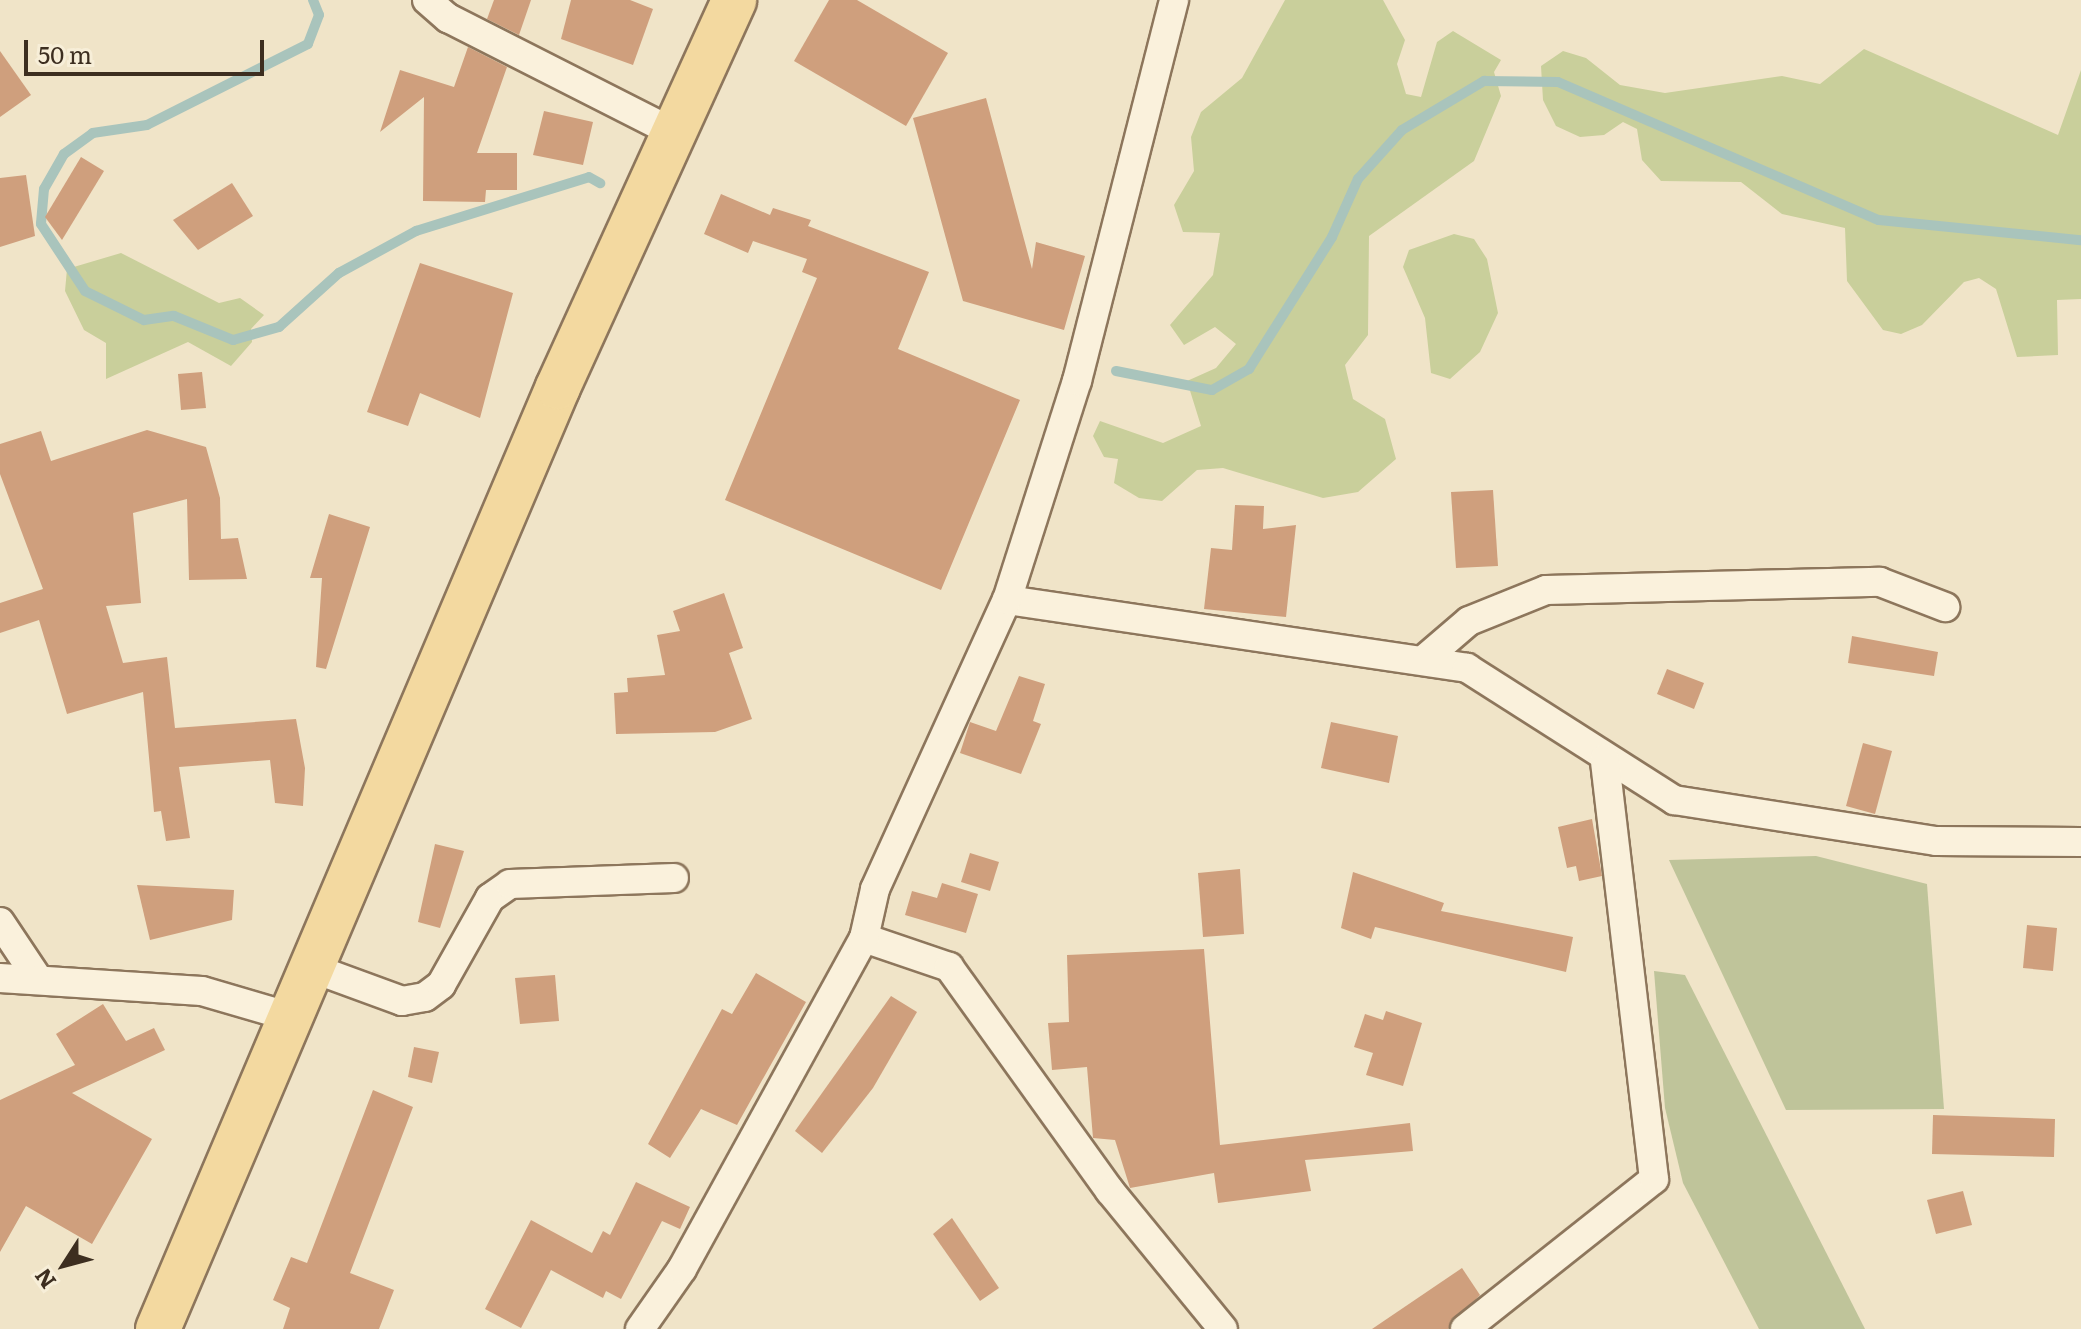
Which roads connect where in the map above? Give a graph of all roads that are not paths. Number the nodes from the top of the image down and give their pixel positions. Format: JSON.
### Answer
{"nodes":[{"id":1,"x":427,"y":0,"type":"edge"},
{"id":2,"x":734,"y":0,"type":"edge"},
{"id":3,"x":1174,"y":0,"type":"edge"},
{"id":4,"x":675,"y":133,"type":"junction"},
{"id":5,"x":1007,"y":600,"type":"junction"},
{"id":6,"x":1945,"y":607,"type":"dead end"},
{"id":7,"x":1427,"y":657,"type":"junction"},
{"id":8,"x":1605,"y":759,"type":"junction"},
{"id":9,"x":2081,"y":842,"type":"edge"},
{"id":10,"x":674,"y":878,"type":"dead end"},
{"id":11,"x":0,"y":922,"type":"edge"},
{"id":12,"x":864,"y":938,"type":"junction"},
{"id":13,"x":312,"y":968,"type":"junction"},
{"id":14,"x":36,"y":976,"type":"junction"},
{"id":15,"x":0,"y":978,"type":"edge"},
{"id":16,"x":291,"y":1017,"type":"junction"},
{"id":17,"x":158,"y":1329,"type":"edge"},
{"id":18,"x":640,"y":1329,"type":"edge"},
{"id":19,"x":1223,"y":1329,"type":"edge"},
{"id":20,"x":1465,"y":1329,"type":"edge"}],
"edges":[{"from":1,"to":4,"type":"street"},
{"from":2,"to":4,"type":"main road"},
{"from":3,"to":5,"type":"street"},
{"from":4,"to":13,"type":"main road"},
{"from":5,"to":7,"type":"street"},
{"from":5,"to":12,"type":"street"},
{"from":6,"to":7,"type":"street"},
{"from":7,"to":8,"type":"street"},
{"from":8,"to":9,"type":"street"},
{"from":8,"to":20,"type":"street"},
{"from":10,"to":13,"type":"street"},
{"from":11,"to":14,"type":"street"},
{"from":12,"to":18,"type":"street"},
{"from":12,"to":19,"type":"street"},
{"from":13,"to":16,"type":"main road"},
{"from":14,"to":15,"type":"street"},
{"from":14,"to":16,"type":"street"},
{"from":16,"to":17,"type":"main road"}]}
